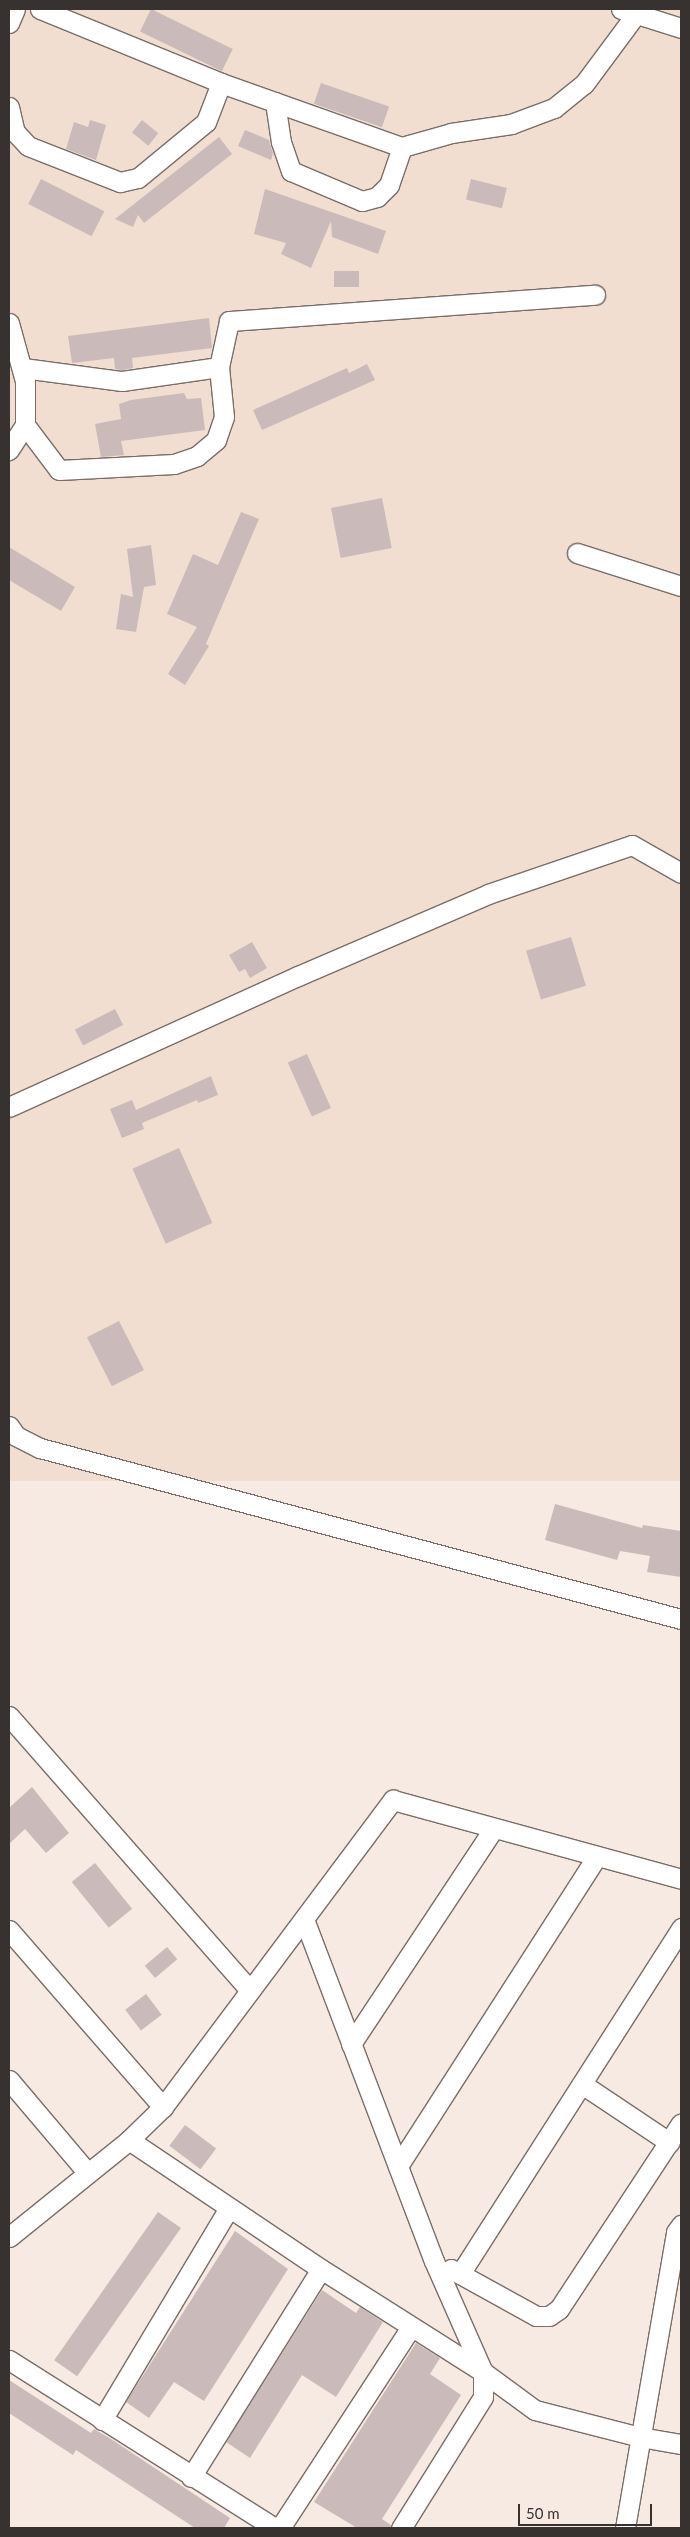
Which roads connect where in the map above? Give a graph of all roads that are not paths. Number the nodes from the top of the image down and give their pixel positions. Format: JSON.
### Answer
{"nodes":[{"id":1,"x":15,"y":9,"type":"edge"},
{"id":2,"x":40,"y":9,"type":"edge"},
{"id":3,"x":628,"y":11,"type":"edge"},
{"id":4,"x":9,"y":23,"type":"edge"},
{"id":5,"x":681,"y":28,"type":"edge"},
{"id":6,"x":221,"y":83,"type":"junction"},
{"id":7,"x":275,"y":102,"type":"junction"},
{"id":8,"x":9,"y":107,"type":"edge"},
{"id":9,"x":402,"y":148,"type":"junction"},
{"id":10,"x":595,"y":294,"type":"dead end"},
{"id":11,"x":9,"y":323,"type":"edge"},
{"id":12,"x":219,"y":367,"type":"junction"},
{"id":13,"x":23,"y":368,"type":"junction"},
{"id":14,"x":25,"y":425,"type":"junction"},
{"id":15,"x":9,"y":450,"type":"edge"},
{"id":16,"x":577,"y":553,"type":"dead end"},
{"id":17,"x":681,"y":586,"type":"edge"},
{"id":18,"x":681,"y":873,"type":"edge"},
{"id":19,"x":9,"y":1107,"type":"edge"},
{"id":20,"x":9,"y":1426,"type":"edge"},
{"id":21,"x":681,"y":1619,"type":"edge"},
{"id":22,"x":9,"y":1716,"type":"edge"},
{"id":23,"x":494,"y":1828,"type":"junction"},
{"id":24,"x":597,"y":1856,"type":"junction"},
{"id":25,"x":681,"y":1879,"type":"edge"},
{"id":26,"x":304,"y":1919,"type":"junction"},
{"id":27,"x":681,"y":1928,"type":"edge"},
{"id":28,"x":9,"y":1930,"type":"edge"},
{"id":29,"x":250,"y":1990,"type":"junction"},
{"id":30,"x":351,"y":2044,"type":"junction"},
{"id":31,"x":582,"y":2084,"type":"junction"},
{"id":32,"x":11,"y":2087,"type":"edge"},
{"id":33,"x":163,"y":2107,"type":"junction"},
{"id":34,"x":681,"y":2123,"type":"edge"},
{"id":35,"x":129,"y":2140,"type":"junction"},
{"id":36,"x":669,"y":2142,"type":"junction"},
{"id":37,"x":398,"y":2166,"type":"junction"},
{"id":38,"x":86,"y":2172,"type":"junction"},
{"id":39,"x":229,"y":2208,"type":"junction"},
{"id":40,"x":681,"y":2225,"type":"edge"},
{"id":41,"x":9,"y":2237,"type":"edge"},
{"id":42,"x":434,"y":2260,"type":"junction"},
{"id":43,"x":321,"y":2269,"type":"junction"},
{"id":44,"x":460,"y":2274,"type":"junction"},
{"id":45,"x":411,"y":2327,"type":"junction"},
{"id":46,"x":9,"y":2360,"type":"edge"},
{"id":47,"x":483,"y":2372,"type":"junction"},
{"id":48,"x":102,"y":2420,"type":"junction"},
{"id":49,"x":640,"y":2437,"type":"junction"},
{"id":50,"x":681,"y":2444,"type":"edge"},
{"id":51,"x":191,"y":2476,"type":"junction"},
{"id":52,"x":276,"y":2528,"type":"edge"},
{"id":53,"x":280,"y":2528,"type":"edge"},
{"id":54,"x":401,"y":2528,"type":"edge"},
{"id":55,"x":624,"y":2528,"type":"edge"}],
"edges":[{"from":1,"to":4,"type":"street"},
{"from":2,"to":6,"type":"street"},
{"from":3,"to":5,"type":"street"},
{"from":3,"to":9,"type":"street"},
{"from":6,"to":7,"type":"street"},
{"from":6,"to":8,"type":"street"},
{"from":7,"to":9,"type":"street"},
{"from":7,"to":9,"type":"street"},
{"from":10,"to":12,"type":"street"},
{"from":11,"to":13,"type":"street"},
{"from":12,"to":13,"type":"street"},
{"from":12,"to":14,"type":"street"},
{"from":13,"to":14,"type":"street"},
{"from":14,"to":15,"type":"street"},
{"from":16,"to":17,"type":"street"},
{"from":18,"to":19,"type":"street"},
{"from":20,"to":21,"type":"street"},
{"from":22,"to":29,"type":"street"},
{"from":23,"to":24,"type":"street"},
{"from":23,"to":26,"type":"street"},
{"from":23,"to":30,"type":"street"},
{"from":24,"to":25,"type":"street"},
{"from":24,"to":37,"type":"street"},
{"from":26,"to":29,"type":"street"},
{"from":26,"to":30,"type":"street"},
{"from":27,"to":31,"type":"street"},
{"from":28,"to":33,"type":"street"},
{"from":29,"to":33,"type":"street"},
{"from":30,"to":37,"type":"street"},
{"from":31,"to":36,"type":"street"},
{"from":31,"to":44,"type":"street"},
{"from":32,"to":38,"type":"street"},
{"from":33,"to":35,"type":"street"},
{"from":34,"to":36,"type":"street"},
{"from":35,"to":38,"type":"street"},
{"from":35,"to":39,"type":"street"},
{"from":36,"to":44,"type":"street"},
{"from":37,"to":42,"type":"street"},
{"from":38,"to":41,"type":"street"},
{"from":39,"to":43,"type":"street"},
{"from":39,"to":48,"type":"street"},
{"from":40,"to":49,"type":"street"},
{"from":42,"to":44,"type":"street"},
{"from":42,"to":47,"type":"street"},
{"from":43,"to":45,"type":"street"},
{"from":43,"to":51,"type":"street"},
{"from":45,"to":47,"type":"street"},
{"from":45,"to":53,"type":"street"},
{"from":46,"to":48,"type":"street"},
{"from":47,"to":49,"type":"street"},
{"from":47,"to":54,"type":"street"},
{"from":48,"to":51,"type":"street"},
{"from":49,"to":50,"type":"street"},
{"from":49,"to":55,"type":"street"},
{"from":51,"to":52,"type":"street"}]}
